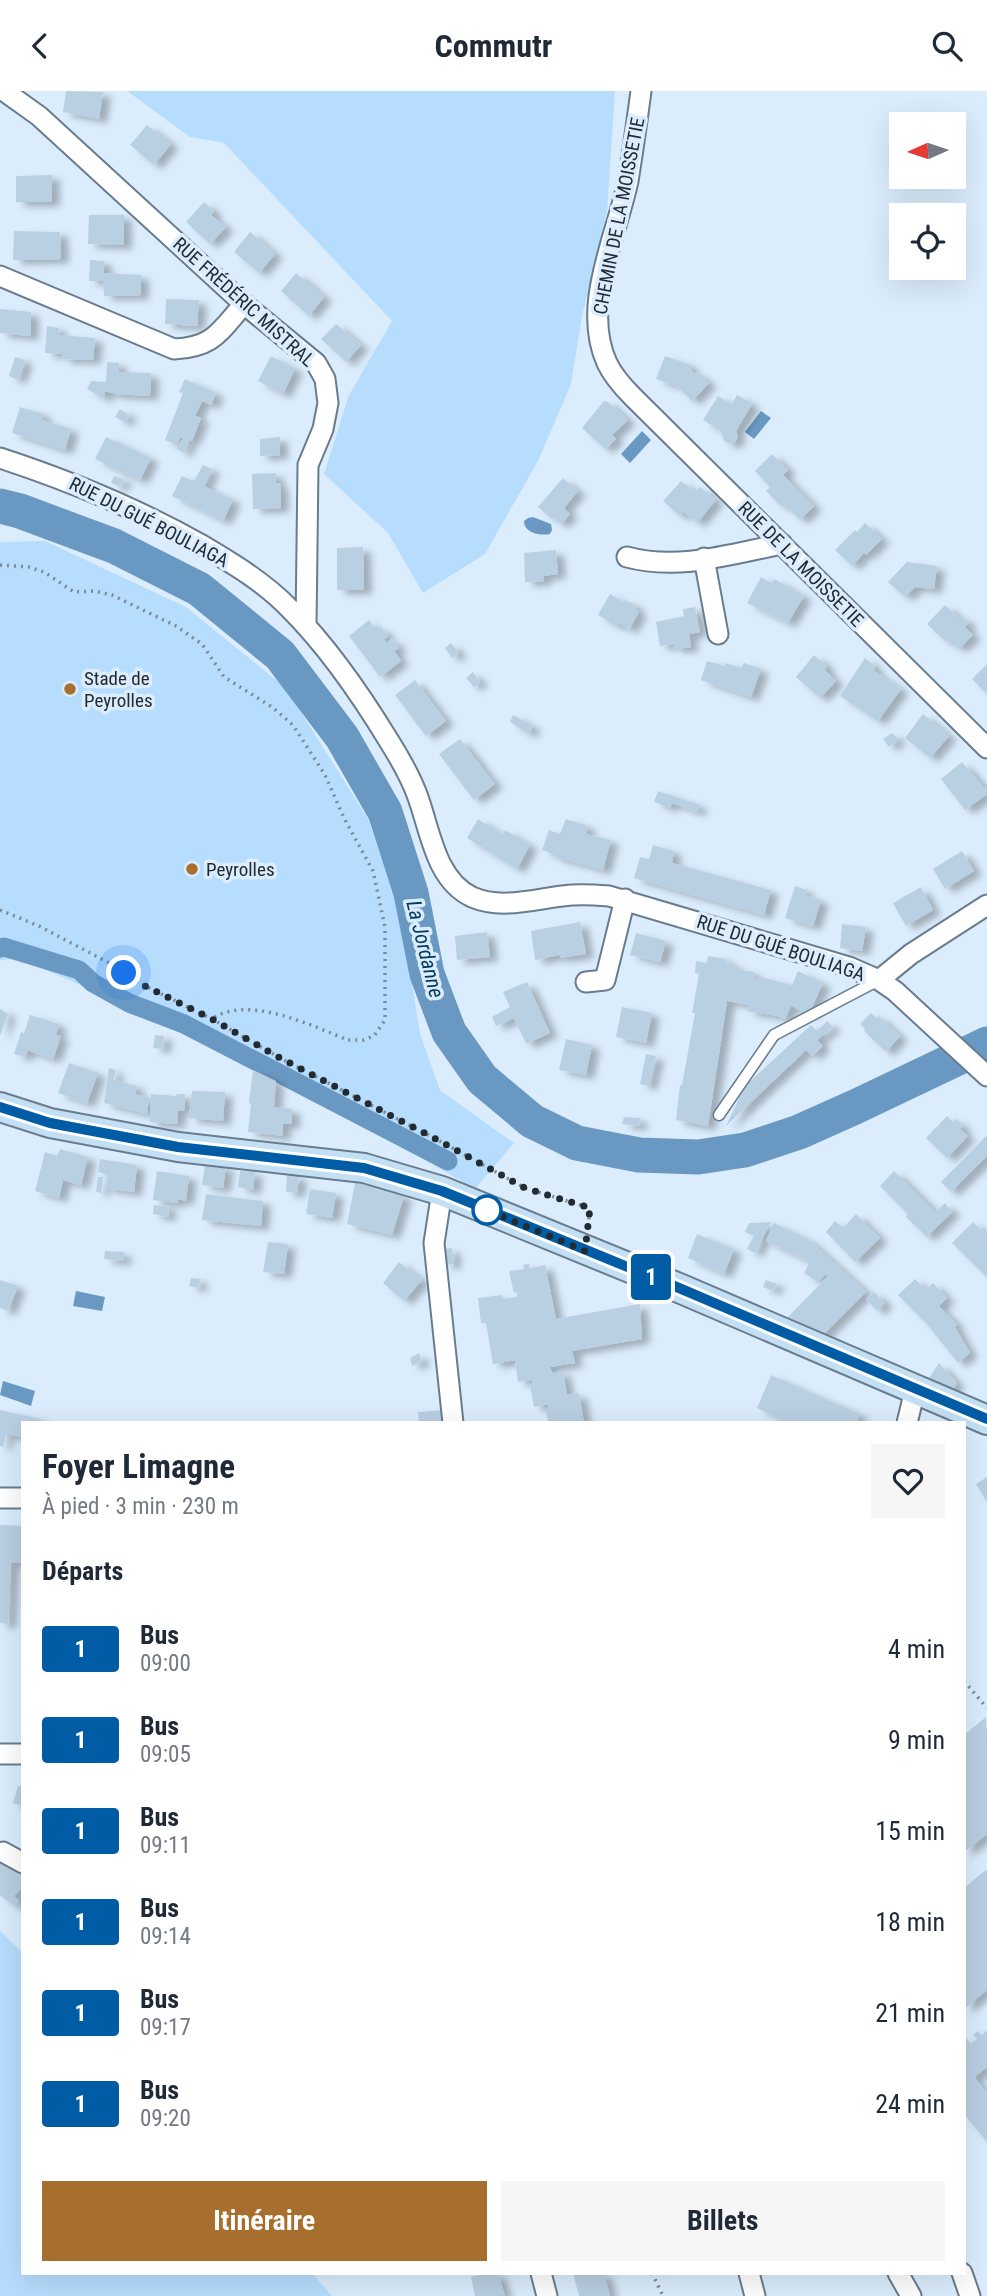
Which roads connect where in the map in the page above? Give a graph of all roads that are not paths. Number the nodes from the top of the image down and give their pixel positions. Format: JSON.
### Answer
{"nodes":[{"id":1,"x":4,"y":91,"type":"edge"},
{"id":2,"x":641,"y":91,"type":"edge"},
{"id":3,"x":0,"y":276,"type":"edge"},
{"id":4,"x":244,"y":304,"type":"junction"},
{"id":5,"x":617,"y":379,"type":"joint"},
{"id":6,"x":0,"y":458,"type":"edge"},
{"id":7,"x":782,"y":544,"type":"junction"},
{"id":8,"x":628,"y":557,"type":"dead end"},
{"id":9,"x":704,"y":558,"type":"junction"},
{"id":10,"x":306,"y":625,"type":"junction"},
{"id":11,"x":718,"y":634,"type":"dead end"},
{"id":12,"x":987,"y":748,"type":"edge"},
{"id":13,"x":625,"y":899,"type":"junction"},
{"id":14,"x":987,"y":905,"type":"edge"},
{"id":15,"x":879,"y":980,"type":"junction"},
{"id":16,"x":586,"y":982,"type":"dead end"},
{"id":17,"x":986,"y":1076,"type":"edge"},
{"id":18,"x":0,"y":1107,"type":"edge"},
{"id":19,"x":719,"y":1115,"type":"dead end"},
{"id":20,"x":442,"y":1191,"type":"junction"},
{"id":21,"x":915,"y":1389,"type":"junction"},
{"id":22,"x":987,"y":1420,"type":"edge"},
{"id":23,"x":453,"y":1421,"type":"edge"},
{"id":24,"x":907,"y":1421,"type":"edge"},
{"id":25,"x":0,"y":1498,"type":"edge"},
{"id":26,"x":21,"y":1498,"type":"edge"},
{"id":27,"x":0,"y":1754,"type":"edge"},
{"id":28,"x":21,"y":1754,"type":"edge"},
{"id":29,"x":4,"y":1852,"type":"dead end"},
{"id":30,"x":21,"y":1862,"type":"edge"},
{"id":31,"x":542,"y":2275,"type":"edge"},
{"id":32,"x":750,"y":2275,"type":"edge"},
{"id":33,"x":899,"y":2275,"type":"edge"},
{"id":34,"x":963,"y":2275,"type":"edge"},
{"id":35,"x":547,"y":2296,"type":"edge"},
{"id":36,"x":755,"y":2296,"type":"edge"},
{"id":37,"x":911,"y":2296,"type":"edge"},
{"id":38,"x":970,"y":2296,"type":"edge"}],
"edges":[{"from":1,"to":4,"type":"street","name":"RUE FRÉDÉRIC MISTRAL"},
{"from":2,"to":5,"type":"street","name":"CHEMIN DE LA MOISSETIE"},
{"from":3,"to":4,"type":"street"},
{"from":4,"to":10,"type":"street","name":"RUE FRÉDÉRIC MISTRAL"},
{"from":5,"to":7,"type":"street","name":"RUE DE LA MOISSETIE"},
{"from":6,"to":10,"type":"street","name":"RUE DU GUÉ BOULIAGA"},
{"from":7,"to":9,"type":"street"},
{"from":7,"to":12,"type":"street","name":"RUE DE LA MOISSETIE"},
{"from":8,"to":9,"type":"street"},
{"from":9,"to":11,"type":"street"},
{"from":10,"to":13,"type":"street","name":"RUE DU GUÉ BOULIAGA"},
{"from":13,"to":15,"type":"street","name":"RUE DU GUÉ BOULIAGA"},
{"from":13,"to":16,"type":"street"},
{"from":14,"to":15,"type":"street"},
{"from":15,"to":17,"type":"street","name":"RUE DU GUÉ BOULIAGA"},
{"from":15,"to":19,"type":"lane"},
{"from":18,"to":20,"type":"main road"},
{"from":20,"to":21,"type":"main road"},
{"from":20,"to":23,"type":"street"},
{"from":21,"to":22,"type":"main road"},
{"from":21,"to":24,"type":"street"},
{"from":25,"to":26,"type":"street"},
{"from":27,"to":28,"type":"street"},
{"from":29,"to":30,"type":"street"},
{"from":31,"to":35,"type":"street"},
{"from":32,"to":36,"type":"street"},
{"from":33,"to":37,"type":"street"},
{"from":34,"to":38,"type":"street"}]}
